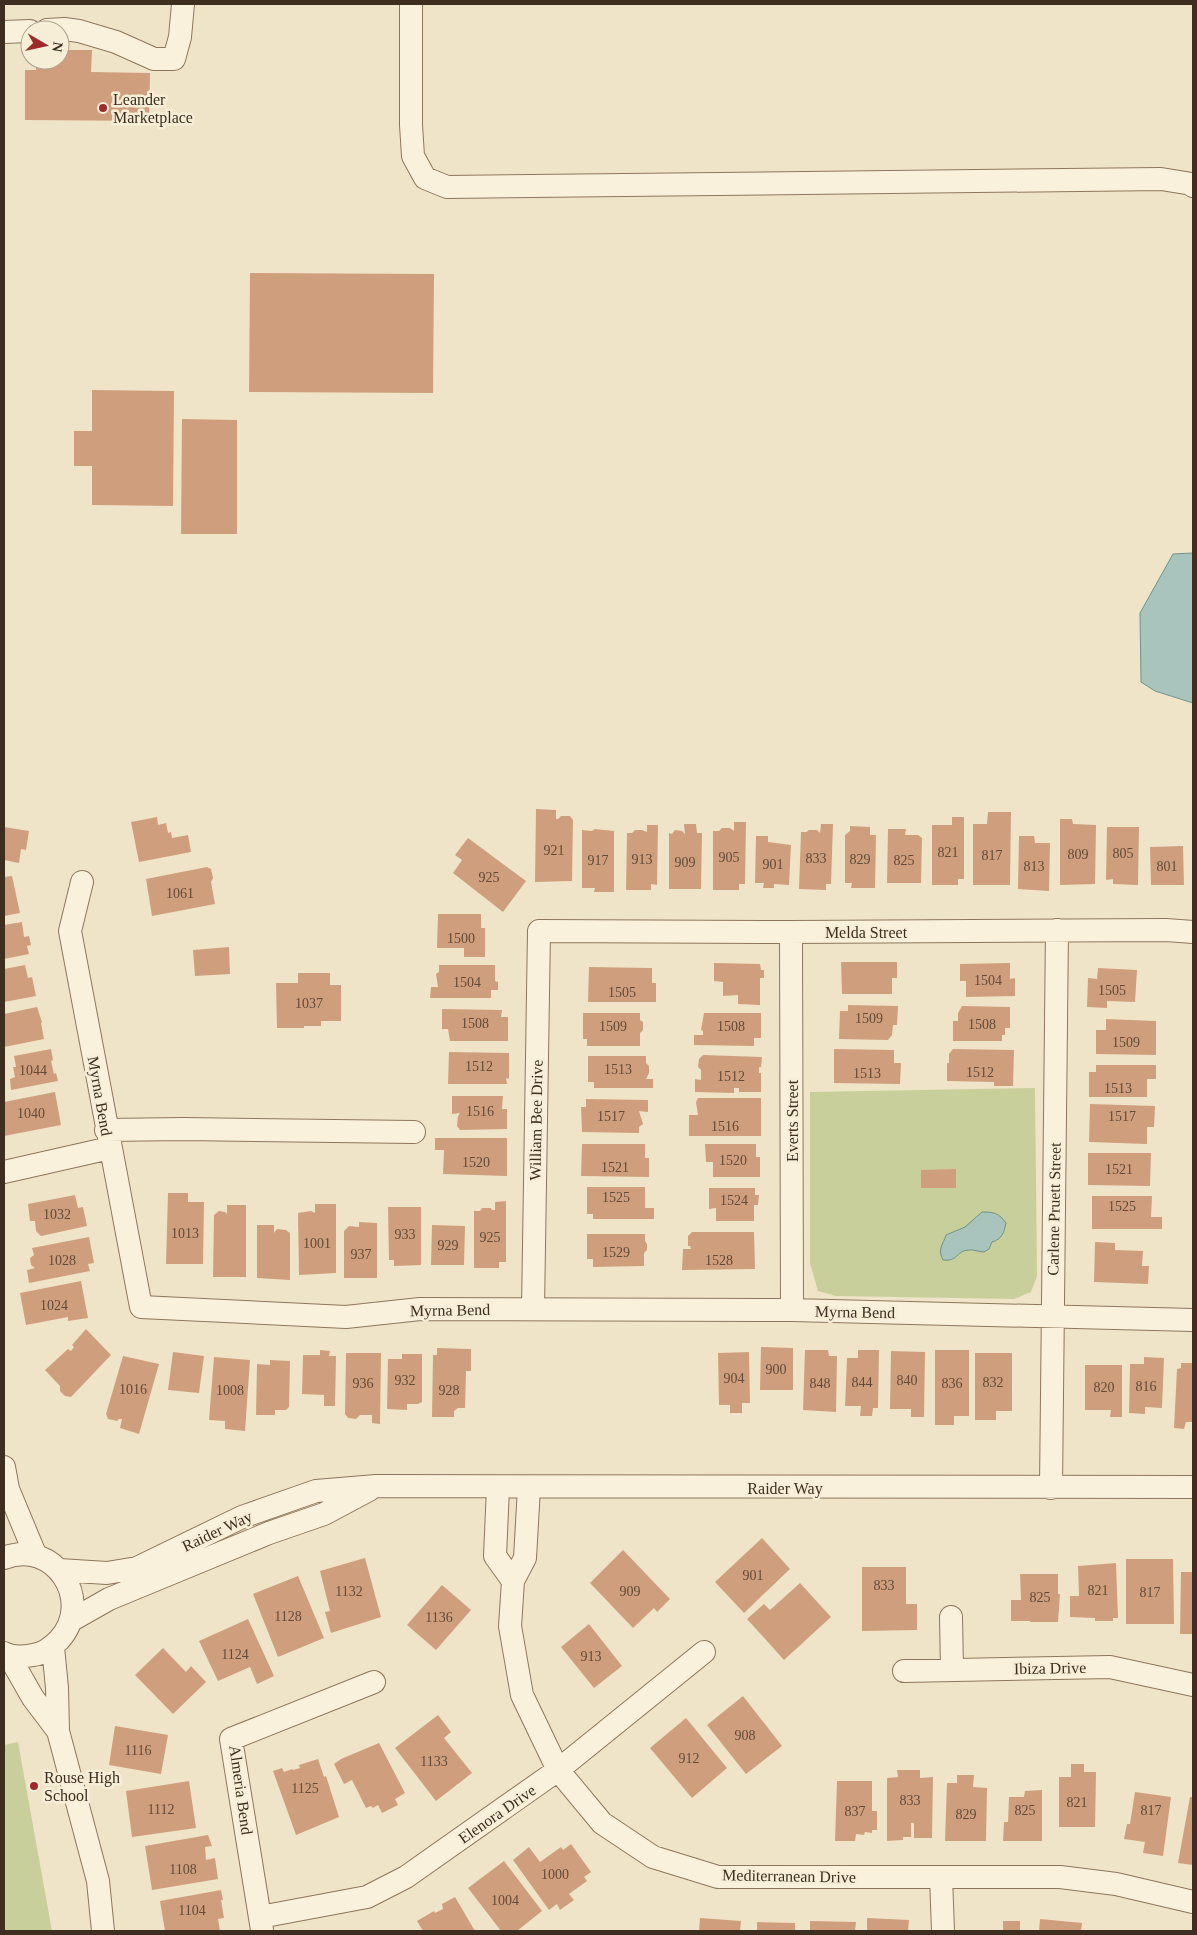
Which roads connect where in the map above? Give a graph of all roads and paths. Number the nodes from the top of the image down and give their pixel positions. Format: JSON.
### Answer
{"nodes":[{"id":1,"x":183,"y":4,"type":"edge"},
{"id":2,"x":411,"y":4,"type":"edge"},
{"id":3,"x":70,"y":30,"type":"edge"},
{"id":4,"x":20,"y":31,"type":"edge"},
{"id":5,"x":4,"y":32,"type":"edge"},
{"id":6,"x":1193,"y":186,"type":"edge"},
{"id":7,"x":82,"y":882,"type":"dead end"},
{"id":8,"x":1057,"y":930,"type":"junction"},
{"id":9,"x":539,"y":931,"type":"joint"},
{"id":10,"x":791,"y":932,"type":"junction"},
{"id":11,"x":1193,"y":932,"type":"edge"},
{"id":12,"x":414,"y":1132,"type":"dead end"},
{"id":13,"x":108,"y":1139,"type":"junction"},
{"id":14,"x":4,"y":1172,"type":"edge"},
{"id":15,"x":533,"y":1309,"type":"junction"},
{"id":16,"x":792,"y":1310,"type":"junction"},
{"id":17,"x":1053,"y":1316,"type":"junction"},
{"id":18,"x":1193,"y":1320,"type":"edge"},
{"id":19,"x":4,"y":1467,"type":"edge"},
{"id":20,"x":376,"y":1486,"type":"junction"},
{"id":21,"x":1193,"y":1487,"type":"edge"},
{"id":22,"x":498,"y":1488,"type":"junction"},
{"id":23,"x":529,"y":1488,"type":"junction"},
{"id":24,"x":1051,"y":1488,"type":"junction"},
{"id":25,"x":35,"y":1554,"type":"junction"},
{"id":26,"x":4,"y":1558,"type":"edge"},
{"id":27,"x":59,"y":1570,"type":"junction"},
{"id":28,"x":513,"y":1581,"type":"junction"},
{"id":29,"x":951,"y":1617,"type":"dead end"},
{"id":30,"x":72,"y":1620,"type":"junction"},
{"id":31,"x":52,"y":1647,"type":"junction"},
{"id":32,"x":704,"y":1652,"type":"dead end"},
{"id":33,"x":6,"y":1654,"type":"edge"},
{"id":34,"x":952,"y":1670,"type":"junction"},
{"id":35,"x":904,"y":1671,"type":"dead end"},
{"id":36,"x":374,"y":1682,"type":"dead end"},
{"id":37,"x":1193,"y":1685,"type":"edge"},
{"id":38,"x":58,"y":1731,"type":"junction"},
{"id":39,"x":558,"y":1770,"type":"junction"},
{"id":40,"x":941,"y":1877,"type":"junction"},
{"id":41,"x":1193,"y":1902,"type":"edge"},
{"id":42,"x":261,"y":1924,"type":"edge"},
{"id":43,"x":103,"y":1931,"type":"edge"},
{"id":44,"x":943,"y":1931,"type":"edge"}],
"edges":[{"from":1,"to":3,"type":"street"},
{"from":2,"to":6,"type":"street"},
{"from":4,"to":5,"type":"street"},
{"from":7,"to":13,"type":"street","name":"Myrna Bend"},
{"from":8,"to":10,"type":"street","name":"Melda Street"},
{"from":8,"to":11,"type":"street","name":"Melda Street"},
{"from":8,"to":17,"type":"street","name":"Carlene Pruett Street"},
{"from":9,"to":10,"type":"street","name":"Melda Street"},
{"from":9,"to":15,"type":"street","name":"William Bee Drive"},
{"from":10,"to":16,"type":"street","name":"Everts Street"},
{"from":12,"to":13,"type":"street"},
{"from":13,"to":14,"type":"street"},
{"from":13,"to":15,"type":"street","name":"Myrna Bend"},
{"from":15,"to":16,"type":"street","name":"Myrna Bend"},
{"from":16,"to":17,"type":"street","name":"Myrna Bend"},
{"from":17,"to":18,"type":"street","name":"Myrna Bend"},
{"from":17,"to":24,"type":"street","name":"Carlene Pruett Street"},
{"from":19,"to":25,"type":"street"},
{"from":20,"to":22,"type":"street","name":"Raider Way"},
{"from":20,"to":27,"type":"street","name":"Raider Way"},
{"from":20,"to":30,"type":"street","name":"Raider Way"},
{"from":21,"to":24,"type":"street","name":"Raider Way"},
{"from":22,"to":23,"type":"street","name":"Raider Way"},
{"from":22,"to":28,"type":"street"},
{"from":23,"to":24,"type":"street","name":"Raider Way"},
{"from":23,"to":28,"type":"street"},
{"from":25,"to":26,"type":"street"},
{"from":25,"to":27,"type":"street"},
{"from":27,"to":30,"type":"street"},
{"from":28,"to":39,"type":"street","name":"Mediterranean Drive"},
{"from":29,"to":34,"type":"street"},
{"from":30,"to":31,"type":"street"},
{"from":31,"to":33,"type":"street"},
{"from":31,"to":38,"type":"street"},
{"from":32,"to":39,"type":"street","name":"Elenora Drive"},
{"from":33,"to":38,"type":"street"},
{"from":34,"to":35,"type":"street","name":"Ibiza Drive"},
{"from":34,"to":37,"type":"street","name":"Ibiza Drive"},
{"from":36,"to":42,"type":"street","name":"Almeria Bend"},
{"from":38,"to":43,"type":"street"},
{"from":39,"to":40,"type":"street","name":"Mediterranean Drive"},
{"from":39,"to":42,"type":"street","name":"Elenora Drive"},
{"from":40,"to":41,"type":"street","name":"Mediterranean Drive"},
{"from":40,"to":44,"type":"street"}]}
